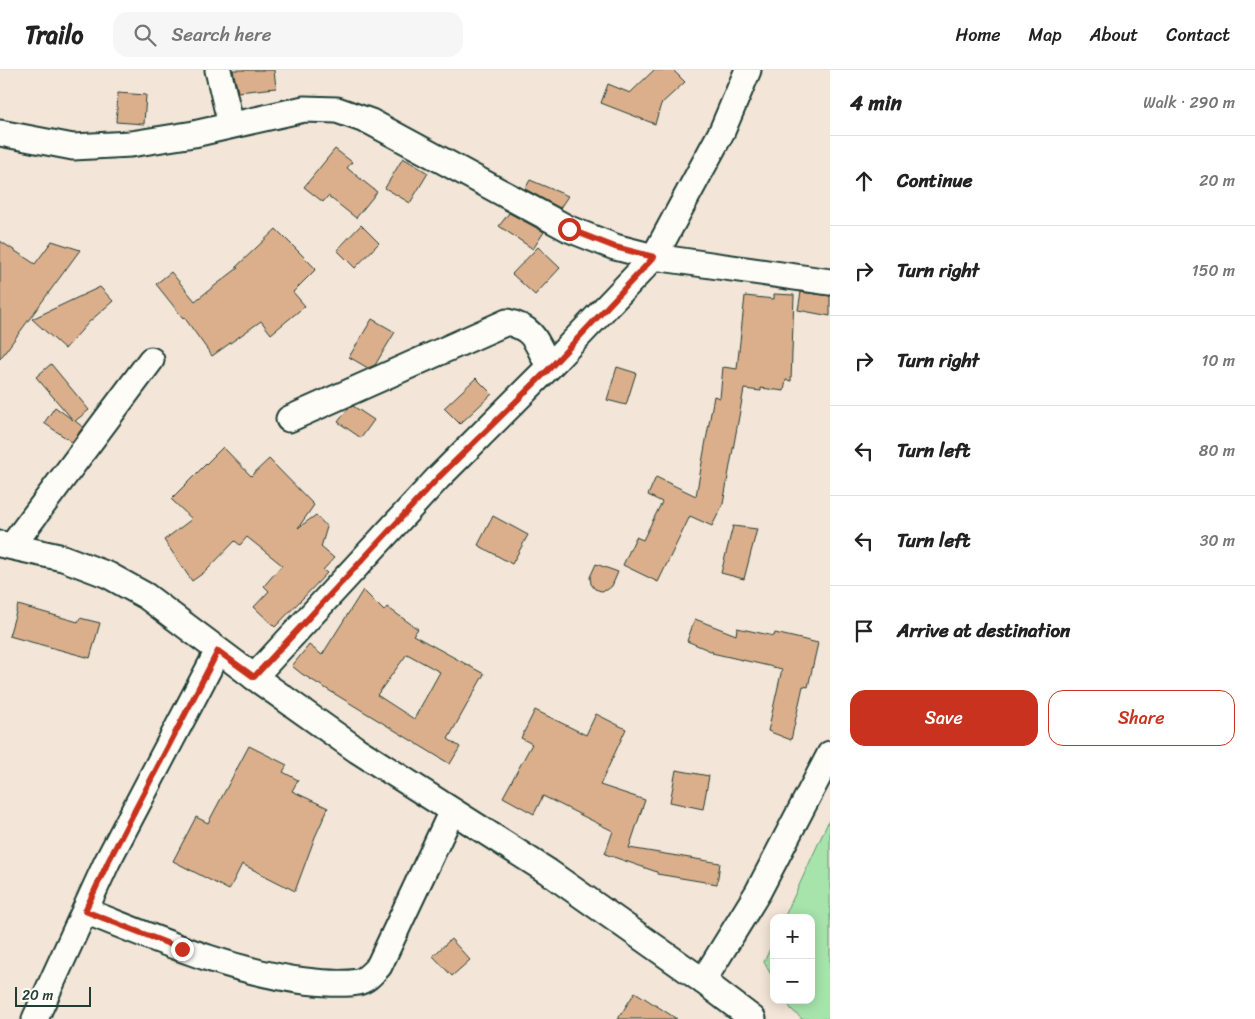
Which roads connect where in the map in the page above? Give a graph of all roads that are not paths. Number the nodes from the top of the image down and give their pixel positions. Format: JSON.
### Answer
{"nodes":[{"id":1,"x":218,"y":70,"type":"edge"},
{"id":2,"x":748,"y":70,"type":"edge"},
{"id":3,"x":231,"y":125,"type":"junction"},
{"id":4,"x":0,"y":133,"type":"edge"},
{"id":5,"x":654,"y":257,"type":"junction"},
{"id":6,"x":830,"y":282,"type":"edge"},
{"id":7,"x":151,"y":360,"type":"dead end"},
{"id":8,"x":550,"y":368,"type":"junction"},
{"id":9,"x":290,"y":419,"type":"dead end"},
{"id":10,"x":6,"y":545,"type":"edge"},
{"id":11,"x":218,"y":651,"type":"junction"},
{"id":12,"x":254,"y":677,"type":"junction"},
{"id":13,"x":830,"y":754,"type":"edge"},
{"id":14,"x":452,"y":811,"type":"junction"},
{"id":15,"x":85,"y":911,"type":"junction"},
{"id":16,"x":703,"y":981,"type":"junction"},
{"id":17,"x":36,"y":1019,"type":"edge"},
{"id":18,"x":752,"y":1019,"type":"edge"}],
"edges":[{"from":1,"to":3,"type":"street"},
{"from":2,"to":5,"type":"street"},
{"from":3,"to":4,"type":"street"},
{"from":3,"to":5,"type":"street"},
{"from":5,"to":6,"type":"street"},
{"from":5,"to":8,"type":"street"},
{"from":7,"to":10,"type":"street"},
{"from":8,"to":9,"type":"street"},
{"from":8,"to":12,"type":"street"},
{"from":10,"to":11,"type":"street"},
{"from":11,"to":12,"type":"street"},
{"from":11,"to":15,"type":"street"},
{"from":12,"to":14,"type":"street"},
{"from":13,"to":16,"type":"street"},
{"from":14,"to":15,"type":"street"},
{"from":14,"to":16,"type":"street"},
{"from":15,"to":17,"type":"street"},
{"from":16,"to":18,"type":"street"}]}
